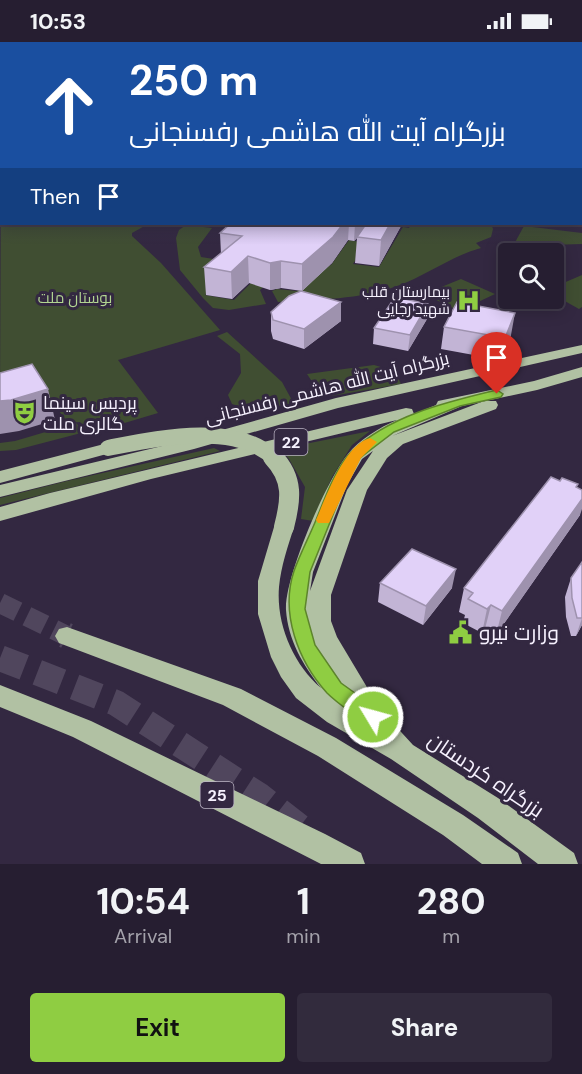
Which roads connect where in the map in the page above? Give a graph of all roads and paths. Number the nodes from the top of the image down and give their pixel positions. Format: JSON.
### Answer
{"nodes":[{"id":1,"x":582,"y":349,"type":"edge"},
{"id":2,"x":582,"y":358,"type":"edge"},
{"id":3,"x":582,"y":372,"type":"edge"},
{"id":4,"x":537,"y":385,"type":"junction"},
{"id":5,"x":456,"y":403,"type":"junction"},
{"id":6,"x":188,"y":445,"type":"junction"},
{"id":7,"x":0,"y":477,"type":"edge"},
{"id":8,"x":0,"y":491,"type":"edge"},
{"id":9,"x":0,"y":514,"type":"edge"},
{"id":10,"x":67,"y":636,"type":"tunnel mouth"},
{"id":11,"x":0,"y":696,"type":"edge"},
{"id":12,"x":0,"y":707,"type":"edge"},
{"id":13,"x":373,"y":717,"type":"junction"},
{"id":14,"x":82,"y":729,"type":"junction"},
{"id":15,"x":404,"y":754,"type":"junction"},
{"id":16,"x":350,"y":864,"type":"edge"},
{"id":17,"x":507,"y":864,"type":"edge"},
{"id":18,"x":563,"y":864,"type":"edge"}],
"edges":[{"from":1,"to":6,"type":"highway","name":"بزرگراه آیت الله هاشمی رفسنجانی","number":"22"},
{"from":2,"to":6,"type":"highway","name":"بزرگراه آیت الله هاشمی رفسنجانی","number":"22"},
{"from":3,"to":4,"type":"highway","number":"22"},
{"from":4,"to":5,"type":"highway","number":"22"},
{"from":4,"to":13,"type":"highway"},
{"from":5,"to":9,"type":"highway","number":"22"},
{"from":5,"to":13,"type":"highway","name":"بزرگراه کردستان"},
{"from":6,"to":8,"type":"highway","name":"بزرگراه آیت الله هاشمی رفسنجانی","number":"22"},
{"from":7,"to":15,"type":"highway","bridge":true},
{"from":10,"to":17,"type":"highway"},
{"from":11,"to":14,"type":"highway"},
{"from":12,"to":14,"type":"highway","number":"25"},
{"from":13,"to":15,"type":"highway","name":"بزرگراه کردستان"},
{"from":14,"to":16,"type":"highway","number":"25"},
{"from":15,"to":18,"type":"highway","name":"بزرگراه کردستان"}]}
